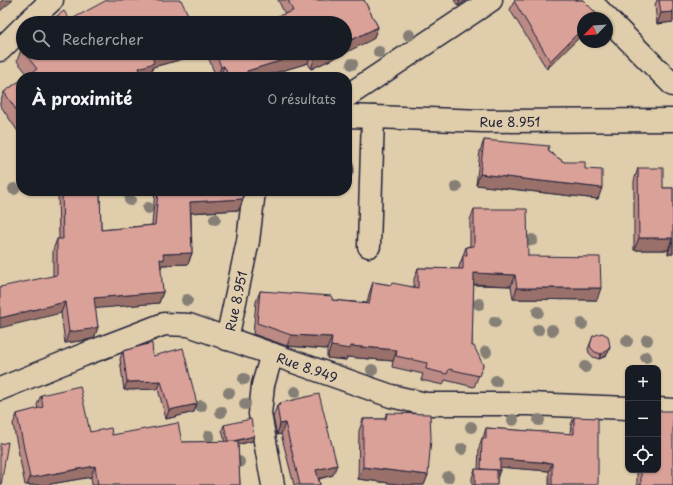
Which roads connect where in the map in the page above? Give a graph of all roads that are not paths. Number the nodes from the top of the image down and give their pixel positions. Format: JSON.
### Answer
{"nodes":[{"id":1,"x":52,"y":0,"type":"edge"},
{"id":2,"x":491,"y":0,"type":"edge"},
{"id":3,"x":589,"y":0,"type":"edge"},
{"id":4,"x":35,"y":16,"type":"edge"},
{"id":5,"x":16,"y":34,"type":"edge"},
{"id":6,"x":0,"y":50,"type":"edge"},
{"id":7,"x":673,"y":84,"type":"edge"},
{"id":8,"x":352,"y":93,"type":"edge"},
{"id":9,"x":352,"y":116,"type":"edge"},
{"id":10,"x":373,"y":117,"type":"junction"},
{"id":11,"x":673,"y":120,"type":"edge"},
{"id":12,"x":253,"y":196,"type":"edge"},
{"id":13,"x":369,"y":246,"type":"dead end"},
{"id":14,"x":227,"y":339,"type":"junction"},
{"id":15,"x":272,"y":354,"type":"junction"},
{"id":16,"x":0,"y":389,"type":"edge"},
{"id":17,"x":625,"y":408,"type":"edge"},
{"id":18,"x":661,"y":409,"type":"edge"},
{"id":19,"x":673,"y":410,"type":"edge"},
{"id":20,"x":273,"y":485,"type":"edge"}],
"edges":[{"from":1,"to":4,"type":"street"},
{"from":2,"to":8,"type":"street"},
{"from":3,"to":7,"type":"street"},
{"from":5,"to":6,"type":"street"},
{"from":9,"to":10,"type":"street","name":"Rue 8.951"},
{"from":10,"to":11,"type":"street","name":"Rue 8.951"},
{"from":10,"to":13,"type":"street"},
{"from":12,"to":14,"type":"street","name":"Rue 8.951"},
{"from":14,"to":15,"type":"street","name":"Rue 8.949"},
{"from":14,"to":16,"type":"street","name":"Rue 8.949"},
{"from":15,"to":17,"type":"street","name":"Rue 8.949"},
{"from":15,"to":20,"type":"street"},
{"from":18,"to":19,"type":"street"}]}
